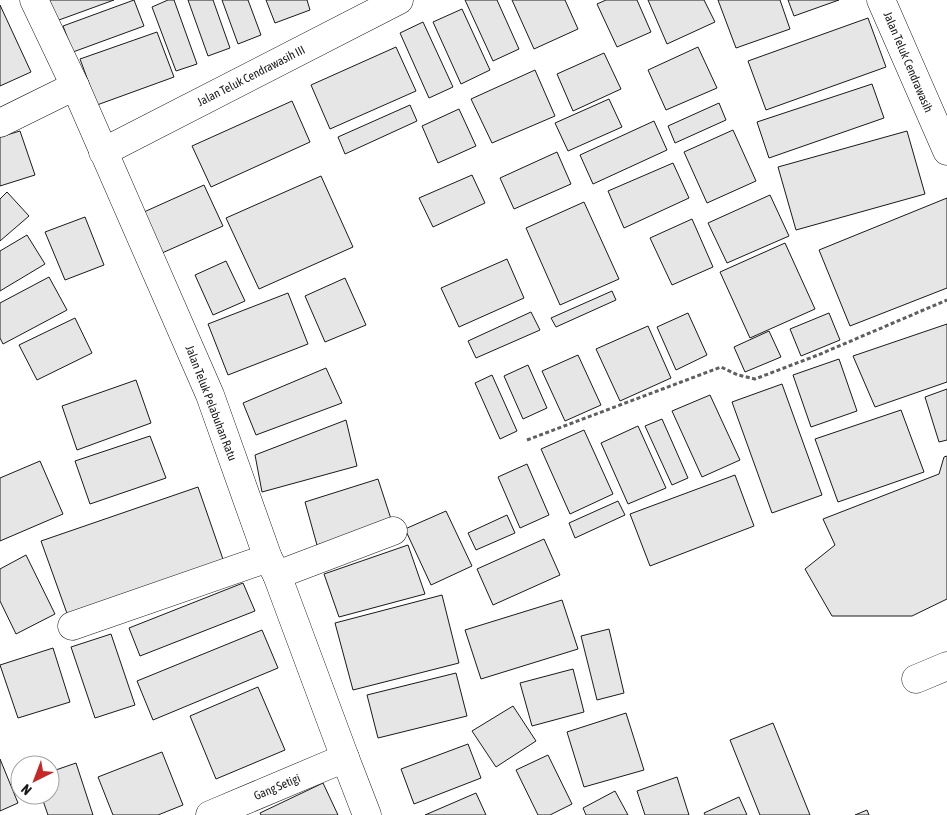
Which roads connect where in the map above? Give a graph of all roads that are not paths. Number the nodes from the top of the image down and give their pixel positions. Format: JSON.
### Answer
{"nodes":[{"id":1,"x":34,"y":0,"type":"edge"},
{"id":2,"x":399,"y":0,"type":"edge"},
{"id":3,"x":881,"y":0,"type":"edge"},
{"id":4,"x":74,"y":86,"type":"junction"},
{"id":5,"x":0,"y":122,"type":"edge"},
{"id":6,"x":947,"y":151,"type":"edge"},
{"id":7,"x":103,"y":152,"type":"junction"},
{"id":8,"x":393,"y":531,"type":"dead end"},
{"id":9,"x":272,"y":567,"type":"junction"},
{"id":10,"x":72,"y":626,"type":"dead end"},
{"id":11,"x":947,"y":666,"type":"edge"},
{"id":12,"x":916,"y":679,"type":"dead end"},
{"id":13,"x":345,"y":758,"type":"junction"},
{"id":14,"x":210,"y":815,"type":"edge"},
{"id":15,"x":367,"y":815,"type":"edge"}],
"edges":[{"from":1,"to":4,"type":"street","name":"Jalan Teluk Pelabuhan Ratu"},
{"from":2,"to":7,"type":"street","name":"Jalan Teluk Cendrawasih III"},
{"from":3,"to":6,"type":"street","name":"Jalan Teluk Cendrawasih"},
{"from":4,"to":5,"type":"street"},
{"from":4,"to":7,"type":"street","name":"Jalan Teluk Pelabuhan Ratu"},
{"from":7,"to":9,"type":"street","name":"Jalan Teluk Pelabuhan Ratu"},
{"from":8,"to":9,"type":"street"},
{"from":9,"to":10,"type":"street"},
{"from":9,"to":13,"type":"street","name":"Jalan Teluk Pelabuhan Ratu"},
{"from":11,"to":12,"type":"street"},
{"from":13,"to":14,"type":"street","name":"Gang Setigi"},
{"from":13,"to":15,"type":"street","name":"Jalan Teluk Pelabuhan Ratu"}]}
